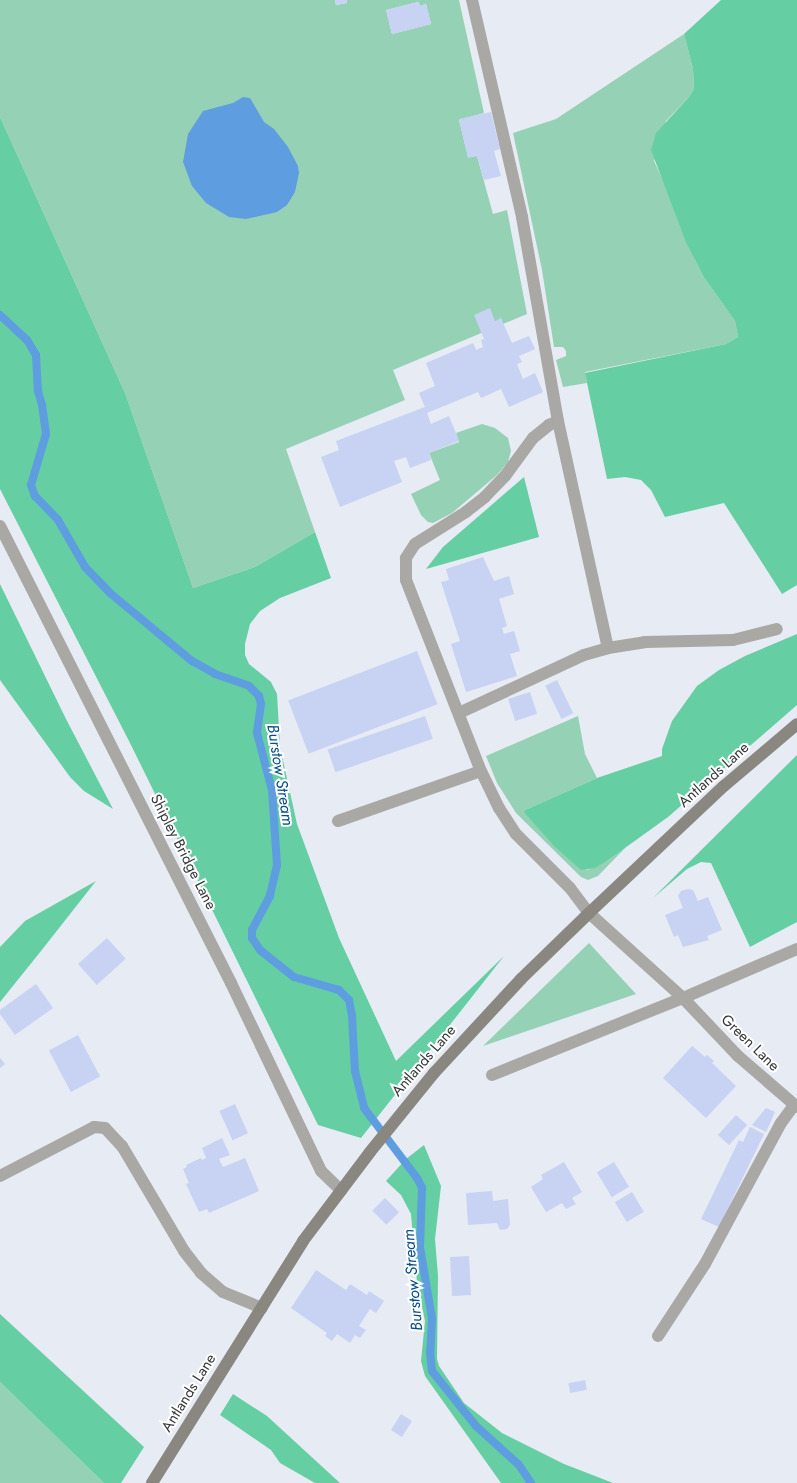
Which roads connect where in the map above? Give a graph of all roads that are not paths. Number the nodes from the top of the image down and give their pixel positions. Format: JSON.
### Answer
{"nodes":[{"id":1,"x":472,"y":0,"type":"edge"},
{"id":2,"x":558,"y":421,"type":"junction"},
{"id":3,"x":0,"y":526,"type":"edge"},
{"id":4,"x":777,"y":629,"type":"dead end"},
{"id":5,"x":608,"y":648,"type":"junction"},
{"id":6,"x":459,"y":713,"type":"junction"},
{"id":7,"x":797,"y":724,"type":"edge"},
{"id":8,"x":481,"y":771,"type":"junction"},
{"id":9,"x":338,"y":822,"type":"dead end"},
{"id":10,"x":589,"y":913,"type":"junction"},
{"id":11,"x":797,"y":949,"type":"edge"},
{"id":12,"x":683,"y":998,"type":"junction"},
{"id":13,"x":492,"y":1075,"type":"dead end"},
{"id":14,"x":795,"y":1106,"type":"edge"},
{"id":15,"x":0,"y":1176,"type":"edge"},
{"id":16,"x":341,"y":1190,"type":"junction"},
{"id":17,"x":262,"y":1308,"type":"junction"},
{"id":18,"x":658,"y":1336,"type":"dead end"},
{"id":19,"x":152,"y":1483,"type":"edge"}],
"edges":[{"from":1,"to":2,"type":"street"},
{"from":2,"to":5,"type":"street"},
{"from":2,"to":6,"type":"street","name":"Green Lane"},
{"from":3,"to":16,"type":"street","name":"Shipley Bridge Lane"},
{"from":4,"to":5,"type":"street"},
{"from":5,"to":6,"type":"street"},
{"from":6,"to":8,"type":"street","name":"Green Lane"},
{"from":7,"to":10,"type":"main road","name":"Antlands Lane"},
{"from":8,"to":9,"type":"street"},
{"from":8,"to":10,"type":"street","name":"Green Lane"},
{"from":10,"to":12,"type":"street","name":"Green Lane"},
{"from":10,"to":16,"type":"main road","name":"Antlands Lane"},
{"from":11,"to":12,"type":"street"},
{"from":12,"to":13,"type":"street"},
{"from":12,"to":14,"type":"street","name":"Green Lane"},
{"from":14,"to":18,"type":"street"},
{"from":15,"to":17,"type":"street"},
{"from":16,"to":17,"type":"main road","name":"Antlands Lane"},
{"from":17,"to":19,"type":"main road","name":"Antlands Lane"}]}
